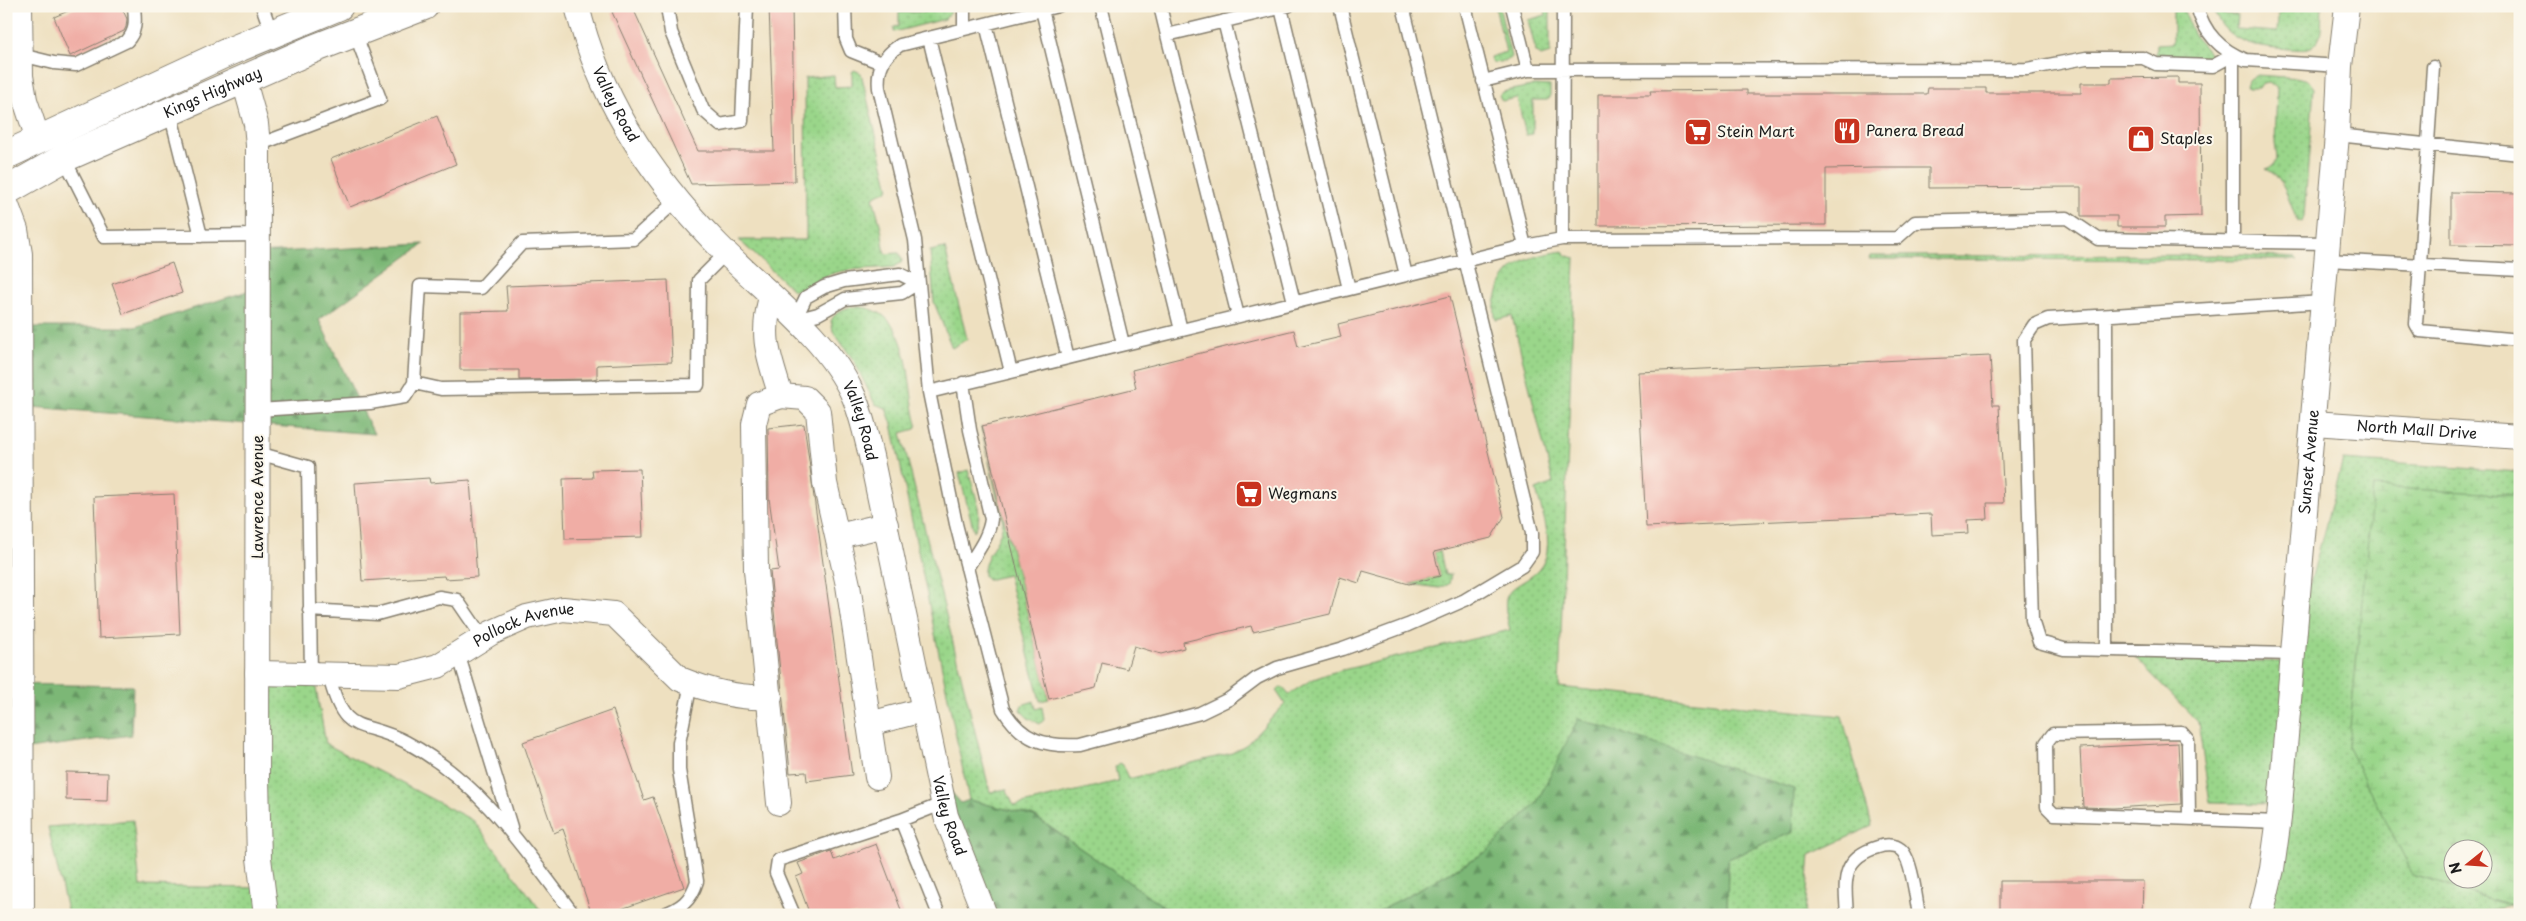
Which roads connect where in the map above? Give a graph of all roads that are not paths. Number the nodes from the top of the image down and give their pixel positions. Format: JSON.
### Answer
{"nodes":[{"id":1,"x":20,"y":6,"type":"edge"},
{"id":2,"x":134,"y":6,"type":"edge"},
{"id":3,"x":262,"y":6,"type":"edge"},
{"id":4,"x":339,"y":6,"type":"edge"},
{"id":5,"x":424,"y":6,"type":"edge"},
{"id":6,"x":577,"y":6,"type":"edge"},
{"id":7,"x":667,"y":6,"type":"edge"},
{"id":8,"x":747,"y":6,"type":"edge"},
{"id":9,"x":845,"y":6,"type":"edge"},
{"id":10,"x":964,"y":6,"type":"edge"},
{"id":11,"x":1058,"y":6,"type":"edge"},
{"id":12,"x":1101,"y":6,"type":"edge"},
{"id":13,"x":1160,"y":6,"type":"edge"},
{"id":14,"x":1340,"y":6,"type":"edge"},
{"id":15,"x":1403,"y":6,"type":"edge"},
{"id":16,"x":1465,"y":6,"type":"edge"},
{"id":17,"x":1512,"y":6,"type":"edge"},
{"id":18,"x":1562,"y":6,"type":"edge"},
{"id":19,"x":2197,"y":6,"type":"edge"},
{"id":20,"x":2347,"y":6,"type":"edge"},
{"id":21,"x":1284,"y":7,"type":"edge"},
{"id":22,"x":1042,"y":10,"type":"junction"},
{"id":23,"x":1224,"y":21,"type":"junction"},
{"id":24,"x":986,"y":24,"type":"junction"},
{"id":25,"x":964,"y":29,"type":"junction"},
{"id":26,"x":355,"y":33,"type":"junction"},
{"id":27,"x":272,"y":34,"type":"junction"},
{"id":28,"x":1167,"y":35,"type":"junction"},
{"id":29,"x":929,"y":38,"type":"junction"},
{"id":30,"x":21,"y":55,"type":"junction"},
{"id":31,"x":2233,"y":55,"type":"junction"},
{"id":32,"x":881,"y":63,"type":"junction"},
{"id":33,"x":2340,"y":66,"type":"junction"},
{"id":34,"x":2433,"y":67,"type":"dead end"},
{"id":35,"x":1528,"y":70,"type":"junction"},
{"id":36,"x":1563,"y":70,"type":"junction"},
{"id":37,"x":244,"y":81,"type":"junction"},
{"id":38,"x":1483,"y":81,"type":"junction"},
{"id":39,"x":170,"y":112,"type":"junction"},
{"id":40,"x":2337,"y":135,"type":"junction"},
{"id":41,"x":38,"y":139,"type":"junction"},
{"id":42,"x":2429,"y":144,"type":"junction"},
{"id":43,"x":258,"y":145,"type":"junction"},
{"id":44,"x":2520,"y":154,"type":"edge"},
{"id":45,"x":6,"y":155,"type":"edge"},
{"id":46,"x":64,"y":158,"type":"junction"},
{"id":47,"x":6,"y":191,"type":"edge"},
{"id":48,"x":677,"y":200,"type":"junction"},
{"id":49,"x":6,"y":203,"type":"edge"},
{"id":50,"x":258,"y":235,"type":"junction"},
{"id":51,"x":200,"y":236,"type":"junction"},
{"id":52,"x":1562,"y":239,"type":"junction"},
{"id":53,"x":2233,"y":241,"type":"junction"},
{"id":54,"x":1525,"y":246,"type":"junction"},
{"id":55,"x":2328,"y":252,"type":"junction"},
{"id":56,"x":726,"y":253,"type":"junction"},
{"id":57,"x":1465,"y":261,"type":"junction"},
{"id":58,"x":2420,"y":265,"type":"junction"},
{"id":59,"x":2520,"y":270,"type":"edge"},
{"id":60,"x":1406,"y":275,"type":"junction"},
{"id":61,"x":918,"y":283,"type":"junction"},
{"id":62,"x":1349,"y":289,"type":"junction"},
{"id":63,"x":771,"y":297,"type":"junction"},
{"id":64,"x":1294,"y":302,"type":"junction"},
{"id":65,"x":2323,"y":302,"type":"junction"},
{"id":66,"x":1238,"y":316,"type":"junction"},
{"id":67,"x":2106,"y":316,"type":"junction"},
{"id":68,"x":795,"y":320,"type":"junction"},
{"id":69,"x":1181,"y":330,"type":"junction"},
{"id":70,"x":2520,"y":340,"type":"edge"},
{"id":71,"x":1123,"y":344,"type":"junction"},
{"id":72,"x":1068,"y":358,"type":"junction"},
{"id":73,"x":1011,"y":372,"type":"junction"},
{"id":74,"x":414,"y":383,"type":"junction"},
{"id":75,"x":963,"y":383,"type":"junction"},
{"id":76,"x":929,"y":392,"type":"junction"},
{"id":77,"x":781,"y":396,"type":"junction"},
{"id":78,"x":258,"y":410,"type":"junction"},
{"id":79,"x":2313,"y":423,"type":"junction"},
{"id":80,"x":2520,"y":436,"type":"edge"},
{"id":81,"x":258,"y":452,"type":"junction"},
{"id":82,"x":886,"y":525,"type":"junction"},
{"id":83,"x":838,"y":536,"type":"junction"},
{"id":84,"x":967,"y":568,"type":"junction"},
{"id":85,"x":310,"y":610,"type":"junction"},
{"id":86,"x":483,"y":638,"type":"junction"},
{"id":87,"x":2107,"y":650,"type":"junction"},
{"id":88,"x":458,"y":654,"type":"junction"},
{"id":89,"x":2293,"y":654,"type":"junction"},
{"id":90,"x":257,"y":673,"type":"junction"},
{"id":91,"x":320,"y":676,"type":"junction"},
{"id":92,"x":691,"y":683,"type":"junction"},
{"id":93,"x":770,"y":697,"type":"junction"},
{"id":94,"x":923,"y":710,"type":"junction"},
{"id":95,"x":869,"y":724,"type":"junction"},
{"id":96,"x":877,"y":777,"type":"dead end"},
{"id":97,"x":779,"y":803,"type":"dead end"},
{"id":98,"x":944,"y":803,"type":"junction"},
{"id":99,"x":2189,"y":817,"type":"junction"},
{"id":100,"x":901,"y":820,"type":"junction"},
{"id":101,"x":2279,"y":822,"type":"junction"},
{"id":102,"x":512,"y":832,"type":"junction"},
{"id":103,"x":22,"y":915,"type":"edge"},
{"id":104,"x":266,"y":915,"type":"edge"},
{"id":105,"x":574,"y":915,"type":"edge"},
{"id":106,"x":662,"y":915,"type":"edge"},
{"id":107,"x":794,"y":915,"type":"edge"},
{"id":108,"x":939,"y":915,"type":"edge"},
{"id":109,"x":985,"y":915,"type":"edge"},
{"id":110,"x":1847,"y":915,"type":"edge"},
{"id":111,"x":1919,"y":915,"type":"edge"},
{"id":112,"x":2261,"y":915,"type":"edge"}],
"edges":[{"from":1,"to":30,"type":"street"},
{"from":2,"to":30,"type":"lane"},
{"from":3,"to":27,"type":"lane"},
{"from":4,"to":27,"type":"main road","name":"Kings Highway"},
{"from":5,"to":26,"type":"main road","name":"Kings Highway"},
{"from":6,"to":48,"type":"street","name":"Valley Road"},
{"from":7,"to":8,"type":"lane"},
{"from":9,"to":32,"type":"lane"},
{"from":10,"to":25,"type":"lane"},
{"from":11,"to":22,"type":"lane"},
{"from":12,"to":69,"type":"lane"},
{"from":13,"to":28,"type":"lane"},
{"from":14,"to":60,"type":"lane"},
{"from":15,"to":57,"type":"lane"},
{"from":16,"to":38,"type":"lane"},
{"from":17,"to":35,"type":"lane"},
{"from":18,"to":36,"type":"lane"},
{"from":19,"to":31,"type":"lane"},
{"from":20,"to":33,"type":"street","name":"Sunset Avenue"},
{"from":21,"to":23,"type":"lane"},
{"from":21,"to":62,"type":"lane"},
{"from":22,"to":24,"type":"lane"},
{"from":22,"to":71,"type":"lane"},
{"from":23,"to":28,"type":"lane"},
{"from":23,"to":64,"type":"lane"},
{"from":24,"to":25,"type":"lane"},
{"from":24,"to":72,"type":"lane"},
{"from":25,"to":29,"type":"lane"},
{"from":26,"to":37,"type":"main road","name":"Kings Highway"},
{"from":26,"to":43,"type":"lane"},
{"from":27,"to":41,"type":"main road","name":"Kings Highway"},
{"from":28,"to":66,"type":"lane"},
{"from":29,"to":32,"type":"lane"},
{"from":29,"to":73,"type":"lane"},
{"from":30,"to":41,"type":"street"},
{"from":31,"to":33,"type":"lane"},
{"from":31,"to":36,"type":"lane"},
{"from":31,"to":53,"type":"lane"},
{"from":32,"to":61,"type":"lane"},
{"from":33,"to":40,"type":"street","name":"Sunset Avenue"},
{"from":34,"to":42,"type":"lane"},
{"from":35,"to":36,"type":"lane"},
{"from":35,"to":38,"type":"lane"},
{"from":36,"to":52,"type":"lane"},
{"from":37,"to":39,"type":"main road","name":"Kings Highway"},
{"from":37,"to":43,"type":"street","name":"Lawrence Avenue"},
{"from":38,"to":54,"type":"lane"},
{"from":39,"to":46,"type":"main road","name":"Kings Highway"},
{"from":39,"to":51,"type":"lane"},
{"from":40,"to":42,"type":"lane"},
{"from":40,"to":55,"type":"street","name":"Sunset Avenue"},
{"from":41,"to":45,"type":"main road","name":"Kings Highway"},
{"from":42,"to":44,"type":"lane"},
{"from":42,"to":58,"type":"lane"},
{"from":43,"to":50,"type":"street","name":"Lawrence Avenue"},
{"from":46,"to":47,"type":"main road","name":"Kings Highway"},
{"from":46,"to":51,"type":"lane"},
{"from":48,"to":56,"type":"street","name":"Valley Road"},
{"from":48,"to":74,"type":"lane"},
{"from":49,"to":103,"type":"street"},
{"from":50,"to":51,"type":"lane"},
{"from":50,"to":78,"type":"street","name":"Lawrence Avenue"},
{"from":52,"to":53,"type":"lane"},
{"from":52,"to":54,"type":"lane"},
{"from":53,"to":55,"type":"lane"},
{"from":54,"to":57,"type":"lane"},
{"from":55,"to":58,"type":"lane"},
{"from":55,"to":65,"type":"street","name":"Sunset Avenue"},
{"from":56,"to":63,"type":"street","name":"Valley Road"},
{"from":56,"to":74,"type":"lane"},
{"from":57,"to":60,"type":"lane"},
{"from":57,"to":84,"type":"lane"},
{"from":58,"to":59,"type":"lane"},
{"from":58,"to":70,"type":"lane"},
{"from":60,"to":62,"type":"lane"},
{"from":61,"to":68,"type":"lane"},
{"from":61,"to":68,"type":"lane"},
{"from":61,"to":76,"type":"lane"},
{"from":62,"to":64,"type":"lane"},
{"from":63,"to":68,"type":"street","name":"Valley Road"},
{"from":63,"to":77,"type":"street"},
{"from":64,"to":66,"type":"lane"},
{"from":65,"to":67,"type":"lane"},
{"from":65,"to":79,"type":"street","name":"Sunset Avenue"},
{"from":66,"to":69,"type":"lane"},
{"from":67,"to":87,"type":"lane"},
{"from":67,"to":87,"type":"lane"},
{"from":68,"to":82,"type":"street","name":"Valley Road"},
{"from":69,"to":71,"type":"lane"},
{"from":71,"to":72,"type":"lane"},
{"from":72,"to":73,"type":"lane"},
{"from":73,"to":75,"type":"lane"},
{"from":74,"to":78,"type":"lane"},
{"from":75,"to":76,"type":"lane"},
{"from":75,"to":84,"type":"lane"},
{"from":76,"to":84,"type":"lane"},
{"from":77,"to":83,"type":"street"},
{"from":77,"to":93,"type":"street"},
{"from":78,"to":81,"type":"street","name":"Lawrence Avenue"},
{"from":79,"to":80,"type":"street","name":"North Mall Drive"},
{"from":79,"to":89,"type":"street","name":"Sunset Avenue"},
{"from":81,"to":85,"type":"lane"},
{"from":81,"to":90,"type":"street","name":"Lawrence Avenue"},
{"from":82,"to":83,"type":"street"},
{"from":82,"to":94,"type":"street","name":"Valley Road"},
{"from":83,"to":95,"type":"street"},
{"from":85,"to":86,"type":"lane"},
{"from":85,"to":91,"type":"lane"},
{"from":86,"to":88,"type":"street","name":"Pollock Avenue"},
{"from":86,"to":92,"type":"street","name":"Pollock Avenue"},
{"from":87,"to":89,"type":"lane"},
{"from":88,"to":91,"type":"street","name":"Pollock Avenue"},
{"from":88,"to":102,"type":"lane"},
{"from":89,"to":101,"type":"street","name":"Sunset Avenue"},
{"from":90,"to":91,"type":"street","name":"Pollock Avenue"},
{"from":90,"to":104,"type":"street","name":"Lawrence Avenue"},
{"from":91,"to":102,"type":"lane"},
{"from":92,"to":93,"type":"street","name":"Pollock Avenue"},
{"from":92,"to":106,"type":"lane"},
{"from":93,"to":97,"type":"street"},
{"from":94,"to":95,"type":"street"},
{"from":94,"to":98,"type":"street","name":"Valley Road"},
{"from":95,"to":96,"type":"street"},
{"from":98,"to":100,"type":"lane"},
{"from":98,"to":109,"type":"street","name":"Valley Road"},
{"from":99,"to":99,"type":"lane"},
{"from":99,"to":101,"type":"lane"},
{"from":100,"to":107,"type":"lane"},
{"from":100,"to":108,"type":"lane"},
{"from":101,"to":112,"type":"street","name":"Sunset Avenue"},
{"from":102,"to":105,"type":"lane"},
{"from":110,"to":111,"type":"lane"}]}
